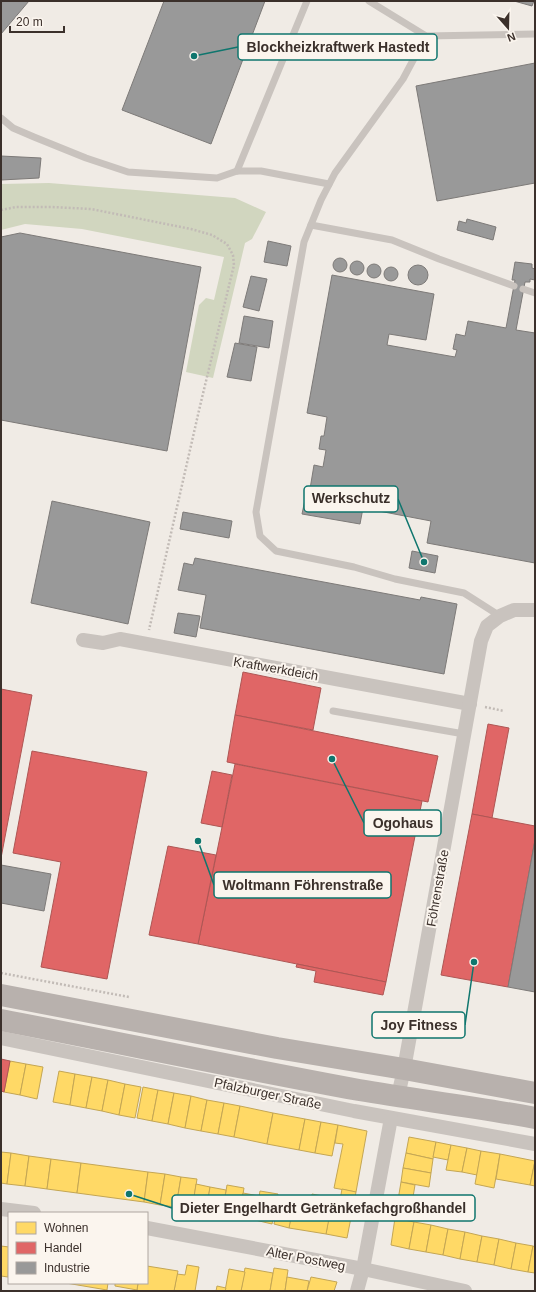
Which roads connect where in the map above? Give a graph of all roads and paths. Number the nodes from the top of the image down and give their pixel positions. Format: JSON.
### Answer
{"nodes":[{"id":1,"x":307,"y":1,"type":"edge"},
{"id":2,"x":369,"y":1,"type":"edge"},
{"id":3,"x":535,"y":34,"type":"edge"},
{"id":4,"x":426,"y":36,"type":"junction"},
{"id":5,"x":1,"y":118,"type":"edge"},
{"id":6,"x":237,"y":171,"type":"junction"},
{"id":7,"x":329,"y":184,"type":"junction"},
{"id":8,"x":1,"y":210,"type":"edge"},
{"id":9,"x":311,"y":225,"type":"junction"},
{"id":10,"x":514,"y":286,"type":"dead end"},
{"id":11,"x":523,"y":289,"type":"dead end"},
{"id":12,"x":535,"y":292,"type":"edge"},
{"id":13,"x":535,"y":610,"type":"edge"},
{"id":14,"x":500,"y":616,"type":"junction"},
{"id":15,"x":83,"y":640,"type":"dead end"},
{"id":16,"x":145,"y":644,"type":"junction"},
{"id":17,"x":470,"y":704,"type":"junction"},
{"id":18,"x":492,"y":709,"type":"dead end"},
{"id":19,"x":333,"y":710,"type":"dead end"},
{"id":20,"x":504,"y":711,"type":"dead end"},
{"id":21,"x":464,"y":734,"type":"junction"},
{"id":22,"x":1,"y":995,"type":"edge"},
{"id":23,"x":1,"y":1020,"type":"edge"},
{"id":24,"x":1,"y":1038,"type":"edge"},
{"id":25,"x":404,"y":1069,"type":"junction"},
{"id":26,"x":535,"y":1093,"type":"edge"},
{"id":27,"x":398,"y":1096,"type":"junction"},
{"id":28,"x":391,"y":1118,"type":"junction"},
{"id":29,"x":535,"y":1118,"type":"edge"},
{"id":30,"x":535,"y":1144,"type":"edge"},
{"id":31,"x":1,"y":1209,"type":"edge"},
{"id":32,"x":26,"y":1212,"type":"edge"},
{"id":33,"x":148,"y":1228,"type":"edge"},
{"id":34,"x":363,"y":1269,"type":"junction"},
{"id":35,"x":357,"y":1291,"type":"edge"},
{"id":36,"x":465,"y":1291,"type":"edge"}],
"edges":[{"from":1,"to":6,"type":"lane"},
{"from":2,"to":4,"type":"lane"},
{"from":3,"to":4,"type":"lane"},
{"from":4,"to":7,"type":"lane"},
{"from":5,"to":6,"type":"lane"},
{"from":6,"to":7,"type":"lane"},
{"from":7,"to":9,"type":"lane"},
{"from":8,"to":16,"type":"path"},
{"from":9,"to":10,"type":"lane"},
{"from":9,"to":14,"type":"lane"},
{"from":11,"to":12,"type":"lane"},
{"from":13,"to":14,"type":"street"},
{"from":14,"to":17,"type":"street","name":"Föhrenstraße"},
{"from":15,"to":16,"type":"street","name":"Kraftwerkdeich"},
{"from":16,"to":17,"type":"street","name":"Kraftwerkdeich"},
{"from":17,"to":21,"type":"street","name":"Föhrenstraße"},
{"from":18,"to":20,"type":"path"},
{"from":19,"to":21,"type":"lane"},
{"from":21,"to":25,"type":"street","name":"Föhrenstraße"},
{"from":22,"to":25,"type":"main road"},
{"from":23,"to":27,"type":"main road","name":"Pfalzburger Straße"},
{"from":24,"to":28,"type":"street","name":"Pfalzburger Straße"},
{"from":25,"to":26,"type":"main road"},
{"from":25,"to":27,"type":"street","name":"Föhrenstraße"},
{"from":27,"to":29,"type":"main road","name":"Pfalzburger Straße"},
{"from":28,"to":30,"type":"street","name":"Pfalzburger Straße"},
{"from":28,"to":34,"type":"street"},
{"from":31,"to":32,"type":"street"},
{"from":33,"to":34,"type":"street","name":"Alter Postweg"},
{"from":34,"to":35,"type":"street"},
{"from":34,"to":36,"type":"street","name":"Alter Postweg"}]}
